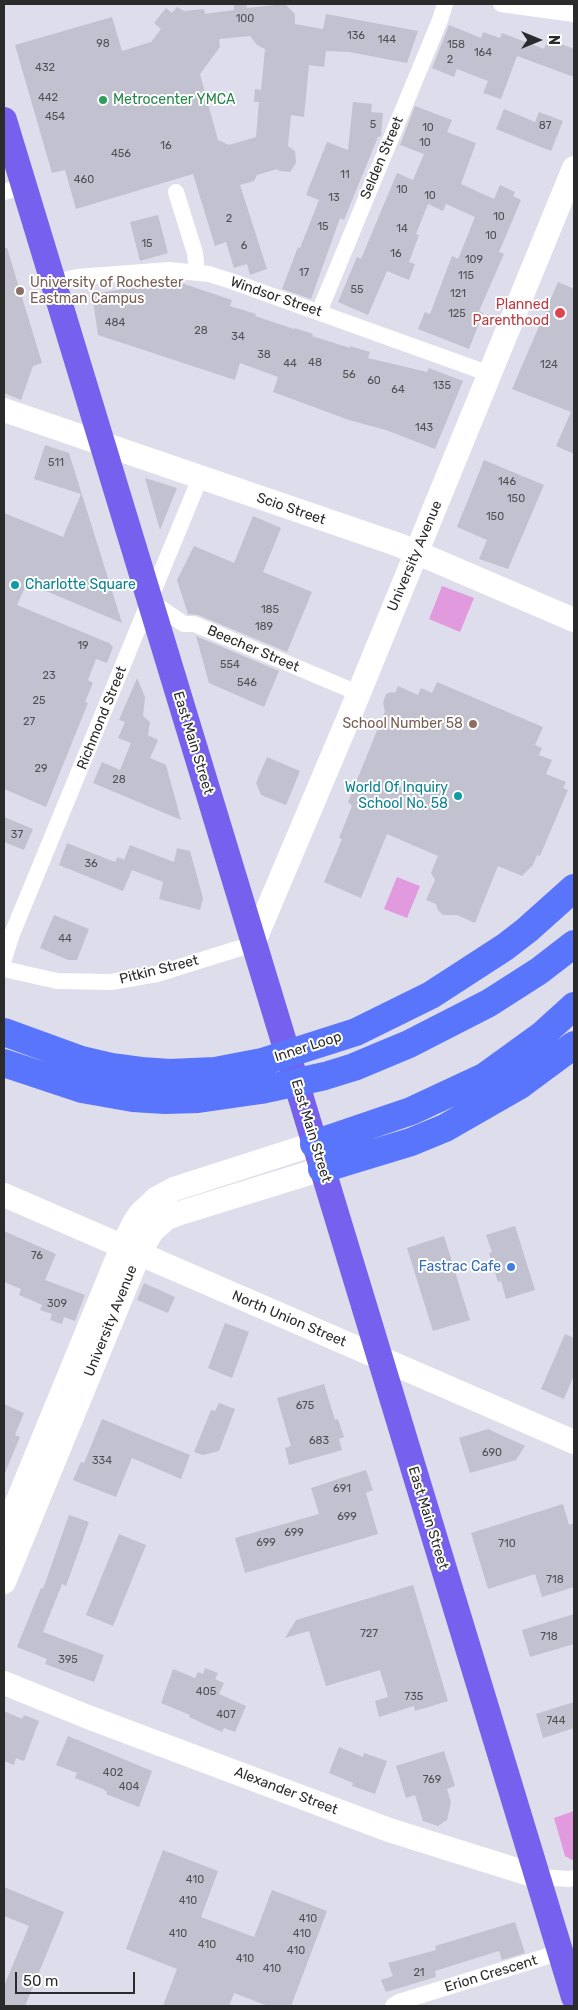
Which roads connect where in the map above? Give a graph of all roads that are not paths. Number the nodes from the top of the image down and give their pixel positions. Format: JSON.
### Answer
{"nodes":[{"id":1,"x":445,"y":4,"type":"edge"},
{"id":2,"x":501,"y":4,"type":"edge"},
{"id":3,"x":574,"y":14,"type":"edge"},
{"id":4,"x":4,"y":120,"type":"edge"},
{"id":5,"x":574,"y":168,"type":"edge"},
{"id":6,"x":14,"y":189,"type":"edge"},
{"id":7,"x":176,"y":192,"type":"dead end"},
{"id":8,"x":197,"y":272,"type":"junction"},
{"id":9,"x":53,"y":283,"type":"junction"},
{"id":10,"x":319,"y":312,"type":"junction"},
{"id":11,"x":490,"y":374,"type":"junction"},
{"id":12,"x":4,"y":410,"type":"edge"},
{"id":13,"x":102,"y":444,"type":"junction"},
{"id":14,"x":200,"y":478,"type":"junction"},
{"id":15,"x":416,"y":552,"type":"junction"},
{"id":16,"x":150,"y":601,"type":"junction"},
{"id":17,"x":574,"y":620,"type":"edge"},
{"id":18,"x":358,"y":693,"type":"junction"},
{"id":19,"x":574,"y":888,"type":"edge"},
{"id":20,"x":253,"y":944,"type":"junction"},
{"id":21,"x":574,"y":944,"type":"edge"},
{"id":22,"x":4,"y":959,"type":"edge"},
{"id":23,"x":4,"y":969,"type":"edge"},
{"id":24,"x":574,"y":1006,"type":"edge"},
{"id":25,"x":4,"y":1032,"type":"edge"},
{"id":26,"x":574,"y":1046,"type":"edge"},
{"id":27,"x":4,"y":1063,"type":"edge"},
{"id":28,"x":318,"y":1156,"type":"junction"},
{"id":29,"x":4,"y":1195,"type":"edge"},
{"id":30,"x":130,"y":1250,"type":"junction"},
{"id":31,"x":380,"y":1358,"type":"junction"},
{"id":32,"x":574,"y":1442,"type":"edge"},
{"id":33,"x":4,"y":1534,"type":"edge"},
{"id":34,"x":4,"y":1582,"type":"edge"},
{"id":35,"x":4,"y":1683,"type":"edge"},
{"id":36,"x":539,"y":1877,"type":"junction"},
{"id":37,"x":574,"y":1878,"type":"edge"},
{"id":38,"x":561,"y":1952,"type":"junction"},
{"id":39,"x":574,"y":1997,"type":"edge"},
{"id":40,"x":393,"y":2006,"type":"edge"}],
"edges":[{"from":1,"to":10,"type":"street","name":"Selden Street"},
{"from":2,"to":3,"type":"street"},
{"from":4,"to":6,"type":"main road","name":"East Main Street"},
{"from":5,"to":11,"type":"street","name":"University Avenue"},
{"from":6,"to":9,"type":"main road","name":"East Main Street"},
{"from":7,"to":8,"type":"street"},
{"from":8,"to":9,"type":"street","name":"Windsor Street"},
{"from":8,"to":10,"type":"street","name":"Windsor Street"},
{"from":9,"to":13,"type":"main road","name":"East Main Street"},
{"from":10,"to":11,"type":"street","name":"Windsor Street"},
{"from":11,"to":15,"type":"street","name":"University Avenue"},
{"from":12,"to":13,"type":"street","name":"Scio Street"},
{"from":13,"to":14,"type":"street","name":"Scio Street"},
{"from":13,"to":16,"type":"main road","name":"East Main Street"},
{"from":14,"to":15,"type":"street","name":"Scio Street"},
{"from":14,"to":16,"type":"street","name":"Richmond Street"},
{"from":15,"to":17,"type":"street","name":"Scio Street"},
{"from":15,"to":18,"type":"street","name":"University Avenue"},
{"from":16,"to":18,"type":"street","name":"Beecher Street"},
{"from":16,"to":20,"type":"main road","name":"East Main Street"},
{"from":16,"to":22,"type":"street","name":"Richmond Street"},
{"from":18,"to":20,"type":"street","name":"University Avenue"},
{"from":19,"to":25,"type":"highway","name":"Inner Loop"},
{"from":20,"to":23,"type":"street","name":"Pitkin Street"},
{"from":20,"to":28,"type":"main road","name":"East Main Street"},
{"from":21,"to":27,"type":"highway"},
{"from":24,"to":28,"type":"highway"},
{"from":26,"to":28,"type":"highway"},
{"from":28,"to":30,"type":"street","name":"University Avenue"},
{"from":28,"to":31,"type":"main road","name":"East Main Street"},
{"from":29,"to":30,"type":"street","name":"North Union Street"},
{"from":30,"to":31,"type":"street","name":"North Union Street"},
{"from":30,"to":33,"type":"street","name":"University Avenue"},
{"from":30,"to":34,"type":"street","name":"University Avenue"},
{"from":31,"to":32,"type":"street","name":"North Union Street"},
{"from":31,"to":36,"type":"main road","name":"East Main Street"},
{"from":35,"to":36,"type":"street","name":"Alexander Street"},
{"from":36,"to":37,"type":"street","name":"Alexander Street"},
{"from":36,"to":38,"type":"main road","name":"East Main Street"},
{"from":38,"to":39,"type":"main road","name":"East Main Street"},
{"from":38,"to":40,"type":"street","name":"Erion Crescent"}]}
